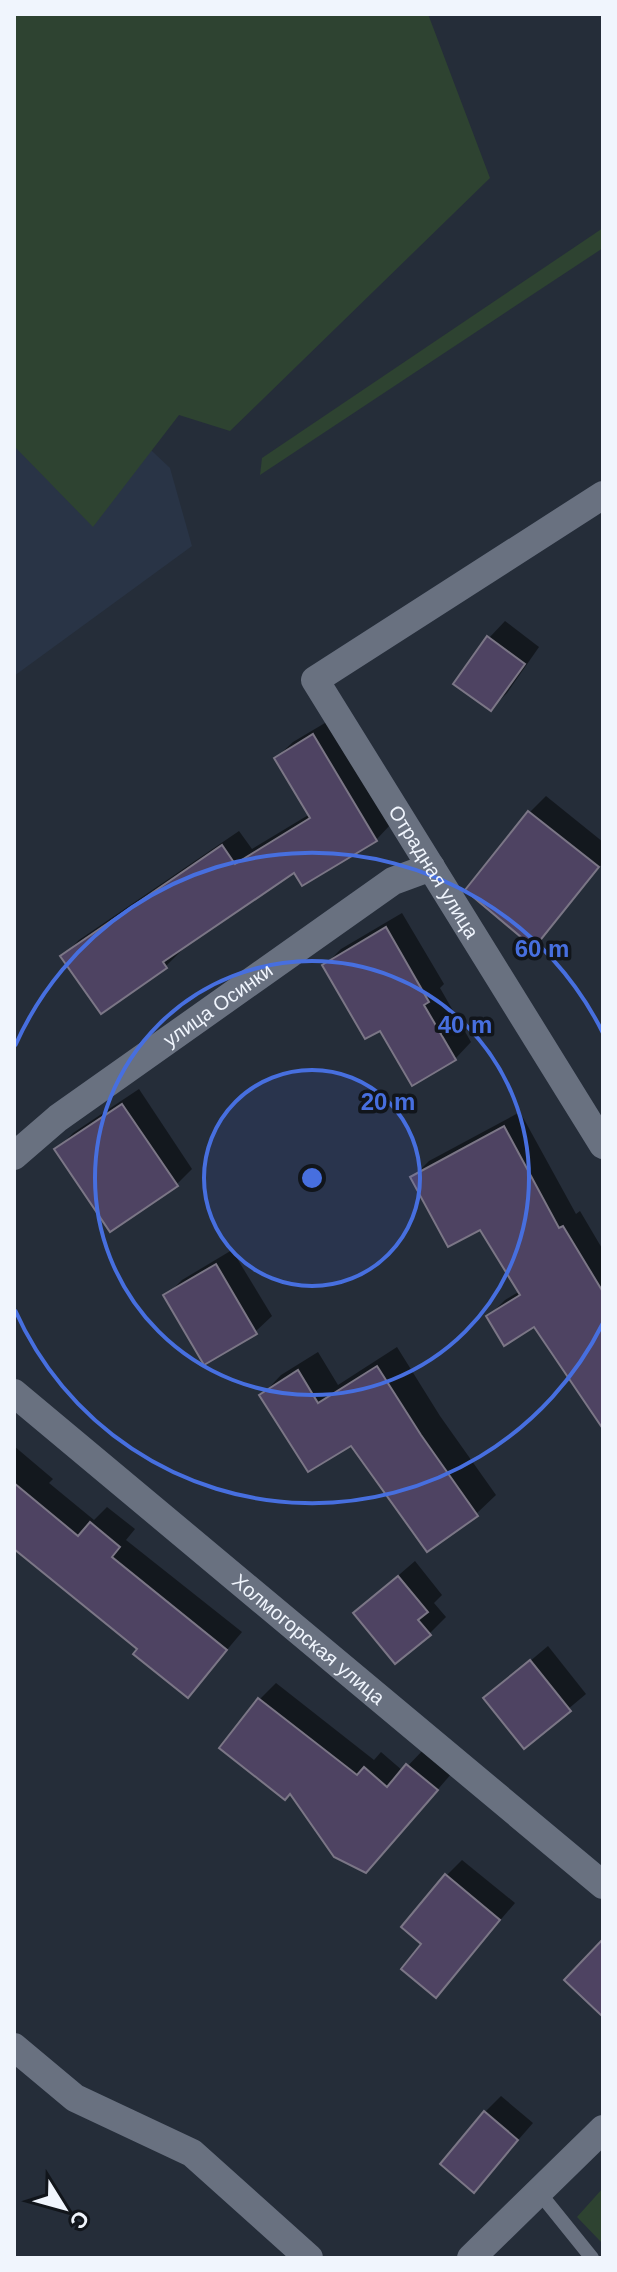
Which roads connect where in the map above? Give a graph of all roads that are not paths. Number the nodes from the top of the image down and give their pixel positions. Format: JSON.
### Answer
{"nodes":[{"id":1,"x":603,"y":495,"type":"edge"},
{"id":2,"x":431,"y":867,"type":"junction"},
{"id":3,"x":603,"y":1145,"type":"edge"},
{"id":4,"x":14,"y":1156,"type":"edge"},
{"id":5,"x":14,"y":1393,"type":"edge"},
{"id":6,"x":603,"y":1885,"type":"edge"},
{"id":7,"x":14,"y":2047,"type":"edge"},
{"id":8,"x":603,"y":2129,"type":"edge"},
{"id":9,"x":538,"y":2191,"type":"junction"},
{"id":10,"x":309,"y":2258,"type":"edge"},
{"id":11,"x":471,"y":2258,"type":"edge"},
{"id":12,"x":592,"y":2258,"type":"edge"}],
"edges":[{"from":1,"to":2,"type":"street","name":"Отрадная улица"},
{"from":2,"to":3,"type":"street","name":"Отрадная улица"},
{"from":2,"to":4,"type":"street","name":"улица Осинки"},
{"from":5,"to":6,"type":"street","name":"Холмогорская улица"},
{"from":7,"to":10,"type":"street"},
{"from":8,"to":9,"type":"street"},
{"from":9,"to":11,"type":"street"},
{"from":9,"to":12,"type":"lane"}]}
